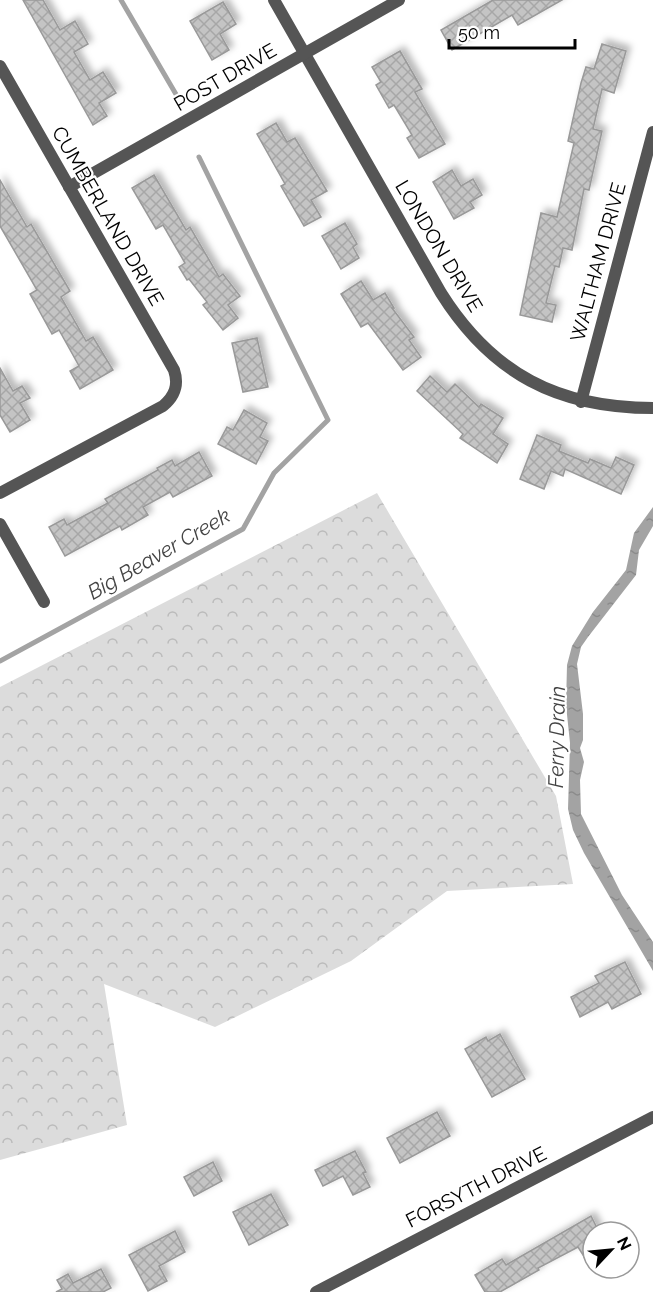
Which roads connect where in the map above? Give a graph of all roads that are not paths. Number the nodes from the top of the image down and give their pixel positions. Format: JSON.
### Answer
{"nodes":[{"id":1,"x":274,"y":0,"type":"edge"},
{"id":2,"x":399,"y":0,"type":"edge"},
{"id":3,"x":304,"y":54,"type":"junction"},
{"id":4,"x":0,"y":66,"type":"edge"},
{"id":5,"x":653,"y":132,"type":"edge"},
{"id":6,"x":69,"y":187,"type":"junction"},
{"id":7,"x":581,"y":402,"type":"junction"},
{"id":8,"x":653,"y":408,"type":"edge"},
{"id":9,"x":0,"y":493,"type":"edge"},
{"id":10,"x":0,"y":524,"type":"edge"},
{"id":11,"x":44,"y":602,"type":"dead end"},
{"id":12,"x":653,"y":1117,"type":"edge"},
{"id":13,"x":316,"y":1292,"type":"edge"}],
"edges":[{"from":1,"to":3,"type":"street","name":"LONDON DRIVE"},
{"from":2,"to":3,"type":"street","name":"POST DRIVE"},
{"from":3,"to":6,"type":"street","name":"POST DRIVE"},
{"from":3,"to":7,"type":"street","name":"LONDON DRIVE"},
{"from":4,"to":6,"type":"street","name":"CUMBERLAND DRIVE"},
{"from":5,"to":7,"type":"street","name":"WALTHAM DRIVE"},
{"from":6,"to":9,"type":"street","name":"CUMBERLAND DRIVE"},
{"from":7,"to":8,"type":"street","name":"LONDON DRIVE"},
{"from":10,"to":11,"type":"street"},
{"from":12,"to":13,"type":"street","name":"FORSYTH DRIVE"}]}
